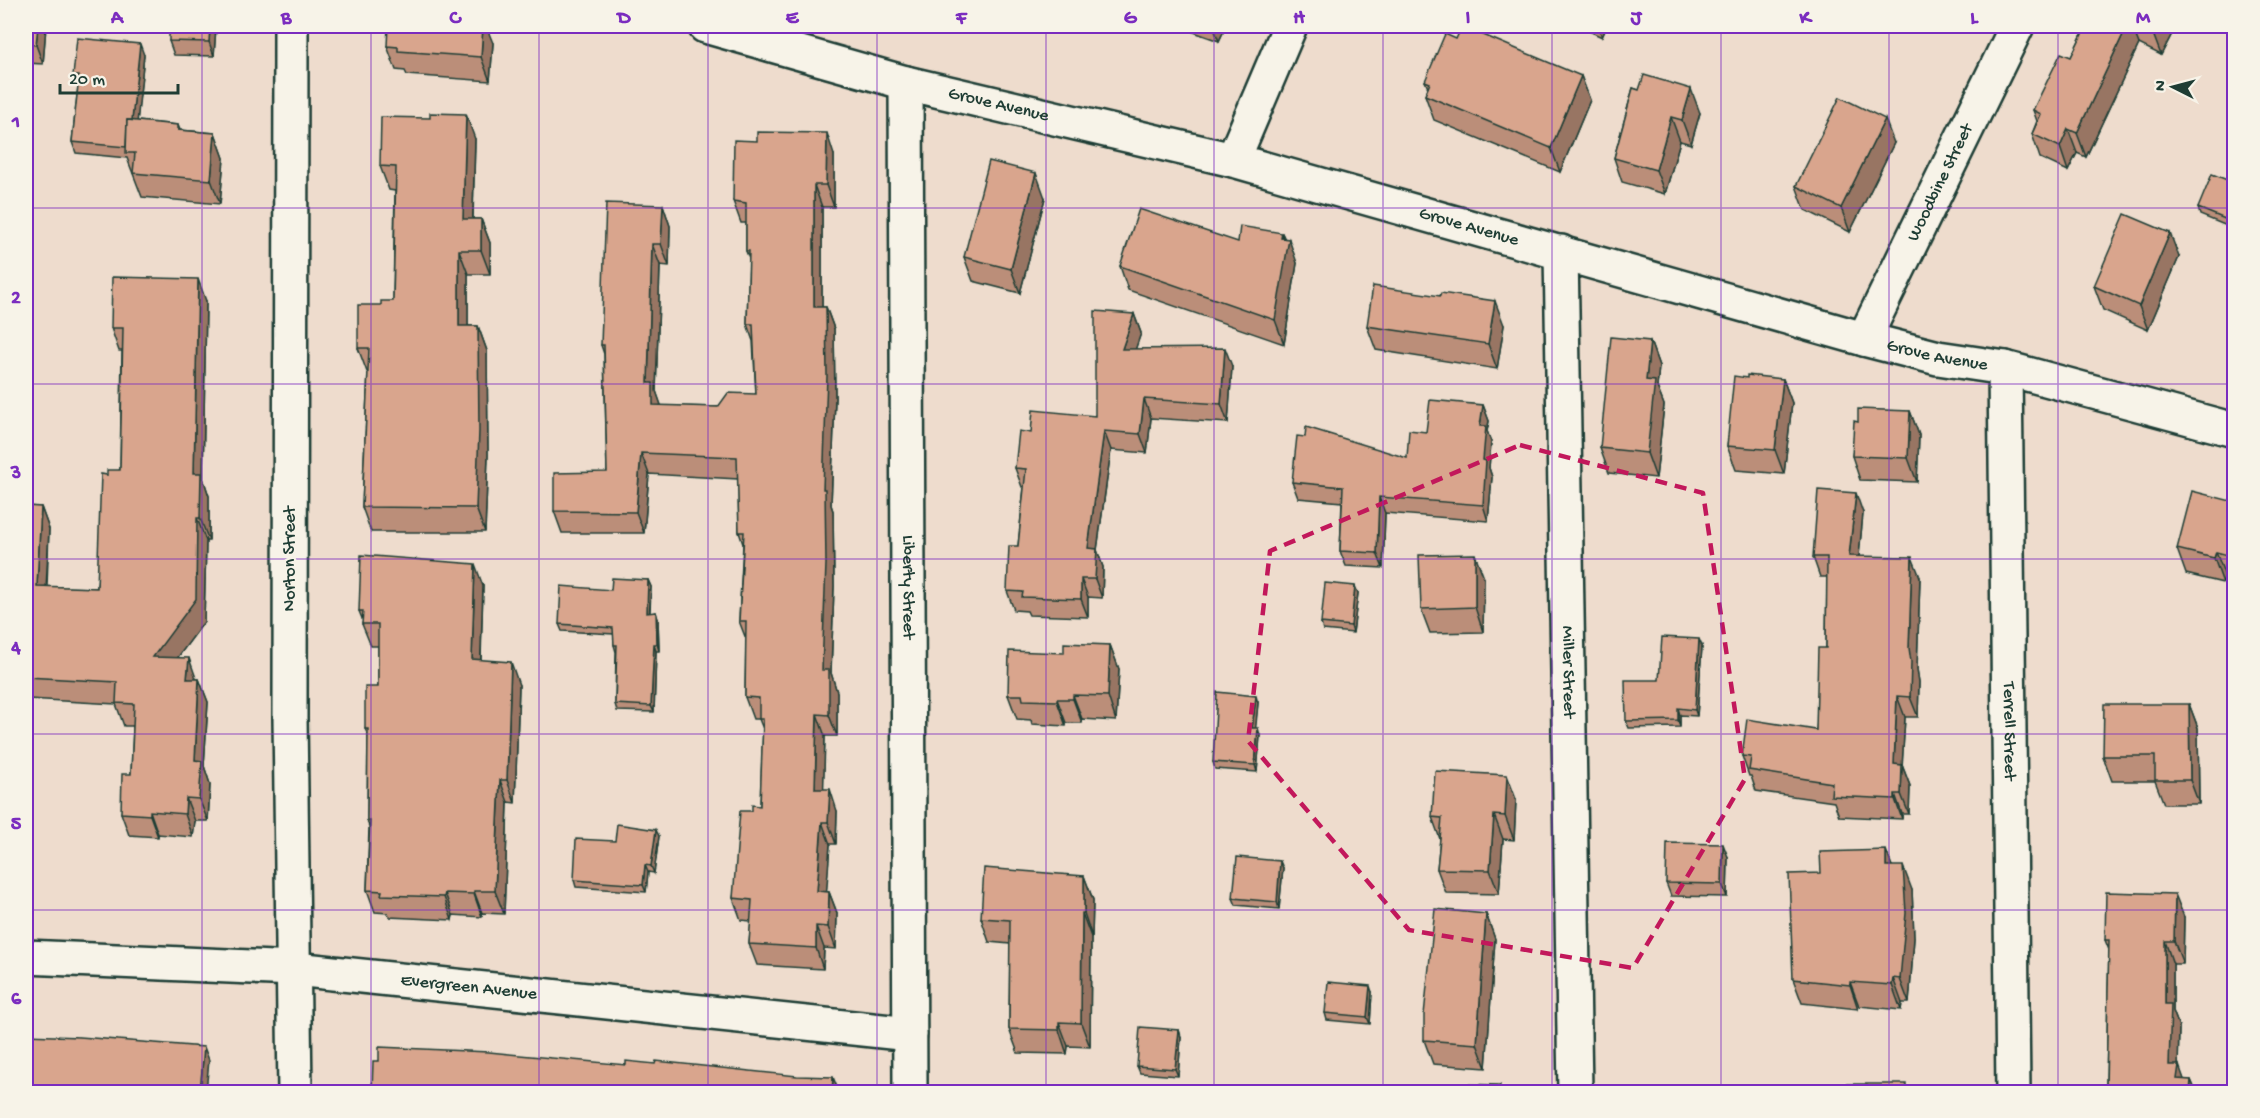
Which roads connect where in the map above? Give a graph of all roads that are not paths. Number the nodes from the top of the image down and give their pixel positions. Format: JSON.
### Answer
{"nodes":[{"id":1,"x":291,"y":26,"type":"edge"},
{"id":2,"x":705,"y":26,"type":"edge"},
{"id":3,"x":1290,"y":26,"type":"edge"},
{"id":4,"x":2017,"y":26,"type":"edge"},
{"id":5,"x":906,"y":83,"type":"junction"},
{"id":6,"x":1233,"y":160,"type":"junction"},
{"id":7,"x":1561,"y":252,"type":"junction"},
{"id":8,"x":1864,"y":339,"type":"junction"},
{"id":9,"x":2005,"y":369,"type":"junction"},
{"id":10,"x":2235,"y":430,"type":"edge"},
{"id":11,"x":26,"y":957,"type":"edge"},
{"id":12,"x":295,"y":969,"type":"junction"},
{"id":13,"x":910,"y":1034,"type":"junction"},
{"id":14,"x":295,"y":1092,"type":"edge"},
{"id":15,"x":910,"y":1092,"type":"edge"},
{"id":16,"x":1575,"y":1092,"type":"edge"},
{"id":17,"x":2013,"y":1092,"type":"edge"}],
"edges":[{"from":1,"to":12,"type":"street","name":"Norton Street"},
{"from":2,"to":5,"type":"street","name":"Grove Avenue"},
{"from":3,"to":6,"type":"street"},
{"from":4,"to":8,"type":"street","name":"Woodbine Street"},
{"from":5,"to":6,"type":"street","name":"Grove Avenue"},
{"from":5,"to":13,"type":"street","name":"Liberty Street"},
{"from":6,"to":7,"type":"street","name":"Grove Avenue"},
{"from":7,"to":8,"type":"street","name":"Grove Avenue"},
{"from":7,"to":16,"type":"street","name":"Miller Street"},
{"from":8,"to":9,"type":"street","name":"Grove Avenue"},
{"from":9,"to":10,"type":"street","name":"Grove Avenue"},
{"from":9,"to":17,"type":"street","name":"Terrell Street"},
{"from":11,"to":12,"type":"street","name":"Evergreen Avenue"},
{"from":12,"to":13,"type":"street","name":"Evergreen Avenue"},
{"from":12,"to":14,"type":"street","name":"Norton Street"},
{"from":13,"to":15,"type":"street","name":"Liberty Street"}]}
